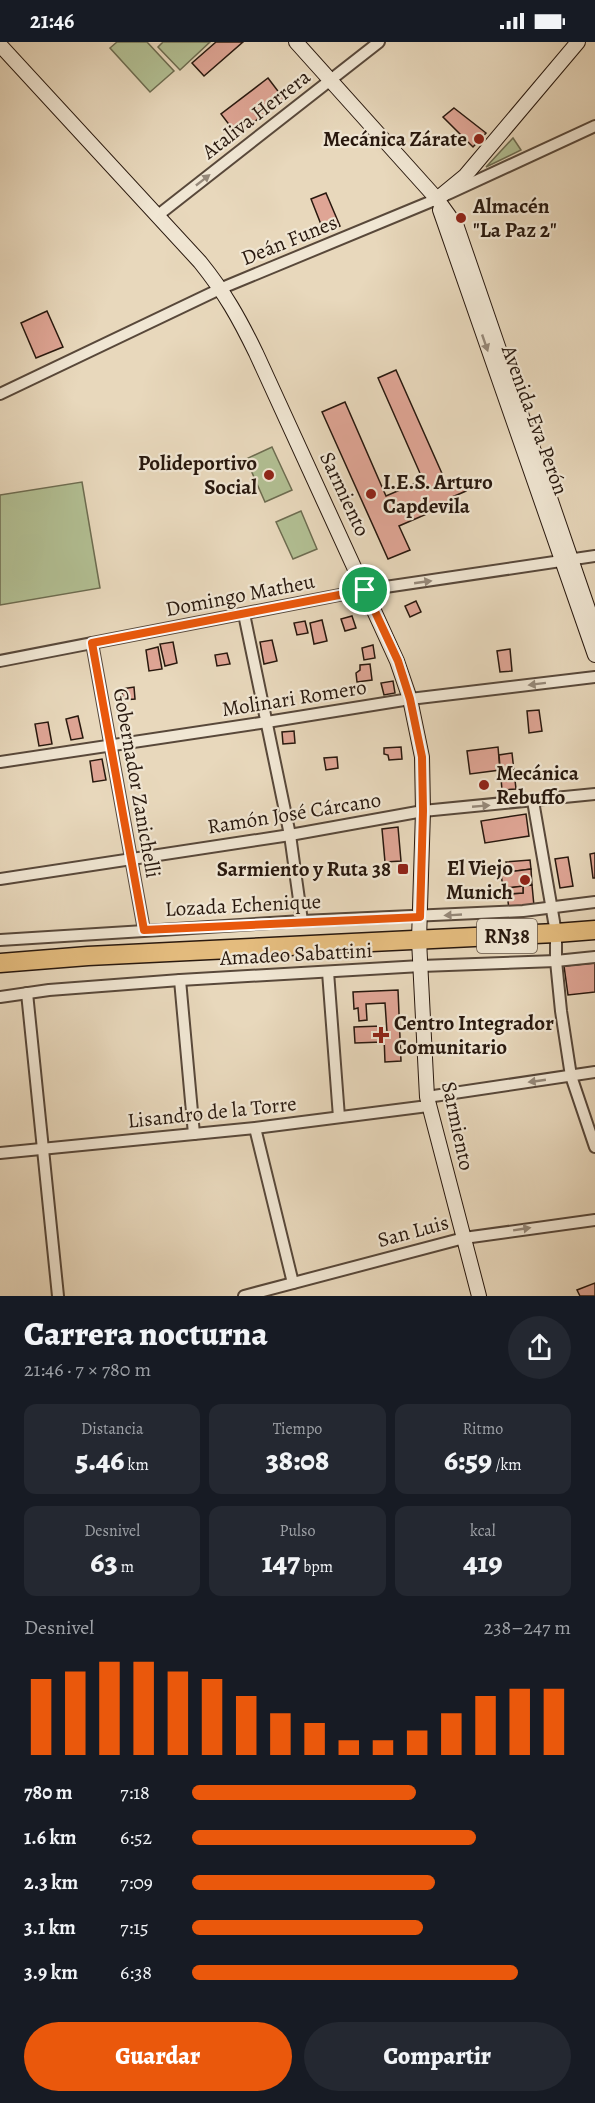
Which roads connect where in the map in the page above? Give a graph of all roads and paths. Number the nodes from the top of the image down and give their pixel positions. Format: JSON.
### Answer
{"nodes":[{"id":1,"x":296,"y":42,"type":"edge"},
{"id":2,"x":379,"y":42,"type":"edge"},
{"id":3,"x":578,"y":42,"type":"edge"},
{"id":4,"x":0,"y":45,"type":"edge"},
{"id":5,"x":330,"y":81,"type":"junction"},
{"id":6,"x":595,"y":126,"type":"edge"},
{"id":7,"x":437,"y":200,"type":"junction"},
{"id":8,"x":157,"y":216,"type":"junction"},
{"id":9,"x":222,"y":288,"type":"junction"},
{"id":10,"x":0,"y":394,"type":"edge"},
{"id":11,"x":595,"y":556,"type":"edge"},
{"id":12,"x":567,"y":561,"type":"junction"},
{"id":13,"x":365,"y":590,"type":"junction"},
{"id":14,"x":244,"y":614,"type":"junction"},
{"id":15,"x":595,"y":629,"type":"edge"},
{"id":16,"x":92,"y":643,"type":"junction"},
{"id":17,"x":595,"y":655,"type":"edge"},
{"id":18,"x":0,"y":661,"type":"edge"},
{"id":19,"x":595,"y":676,"type":"edge"},
{"id":20,"x":410,"y":699,"type":"junction"},
{"id":21,"x":267,"y":722,"type":"junction"},
{"id":22,"x":110,"y":746,"type":"junction"},
{"id":23,"x":0,"y":762,"type":"edge"},
{"id":24,"x":595,"y":794,"type":"edge"},
{"id":25,"x":533,"y":801,"type":"junction"},
{"id":26,"x":423,"y":811,"type":"junction"},
{"id":27,"x":290,"y":836,"type":"junction"},
{"id":28,"x":132,"y":859,"type":"junction"},
{"id":29,"x":0,"y":879,"type":"edge"},
{"id":30,"x":595,"y":902,"type":"edge"},
{"id":31,"x":552,"y":908,"type":"junction"},
{"id":32,"x":420,"y":917,"type":"junction"},
{"id":33,"x":302,"y":921,"type":"junction"},
{"id":34,"x":144,"y":930,"type":"junction"},
{"id":35,"x":595,"y":930,"type":"edge"},
{"id":36,"x":556,"y":933,"type":"junction"},
{"id":37,"x":0,"y":940,"type":"edge"},
{"id":38,"x":420,"y":940,"type":"junction"},
{"id":39,"x":595,"y":957,"type":"edge"},
{"id":40,"x":556,"y":961,"type":"junction"},
{"id":41,"x":0,"y":963,"type":"edge"},
{"id":42,"x":421,"y":966,"type":"junction"},
{"id":43,"x":328,"y":972,"type":"junction"},
{"id":44,"x":180,"y":980,"type":"junction"},
{"id":45,"x":27,"y":993,"type":"junction"},
{"id":46,"x":0,"y":997,"type":"edge"},
{"id":47,"x":595,"y":1072,"type":"edge"},
{"id":48,"x":571,"y":1076,"type":"junction"},
{"id":49,"x":427,"y":1102,"type":"junction"},
{"id":50,"x":339,"y":1117,"type":"junction"},
{"id":51,"x":255,"y":1128,"type":"junction"},
{"id":52,"x":194,"y":1134,"type":"junction"},
{"id":53,"x":595,"y":1147,"type":"edge"},
{"id":54,"x":43,"y":1148,"type":"junction"},
{"id":55,"x":0,"y":1153,"type":"edge"},
{"id":56,"x":595,"y":1220,"type":"edge"},
{"id":57,"x":464,"y":1238,"type":"junction"},
{"id":58,"x":293,"y":1282,"type":"junction"},
{"id":59,"x":58,"y":1296,"type":"edge"},
{"id":60,"x":244,"y":1296,"type":"edge"},
{"id":61,"x":479,"y":1296,"type":"edge"}],
"edges":[{"from":1,"to":5,"type":"main road","name":"Avenida Eva Perón"},
{"from":2,"to":5,"type":"street","name":"Ataliva Herrera"},
{"from":3,"to":7,"type":"main road"},
{"from":4,"to":8,"type":"main road","name":"Sarmiento"},
{"from":5,"to":7,"type":"main road","name":"Avenida Eva Perón"},
{"from":8,"to":5,"type":"street","name":"Ataliva Herrera","one_way":true},
{"from":6,"to":7,"type":"street","name":"Deán Funes"},
{"from":7,"to":9,"type":"street","name":"Deán Funes"},
{"from":7,"to":12,"type":"main road","name":"Avenida Eva Perón"},
{"from":8,"to":9,"type":"main road","name":"Sarmiento"},
{"from":9,"to":10,"type":"street","name":"Deán Funes"},
{"from":9,"to":13,"type":"main road","name":"Sarmiento"},
{"from":11,"to":12,"type":"street","name":"Domingo Matheu"},
{"from":13,"to":12,"type":"street","name":"Domingo Matheu","one_way":true},
{"from":12,"to":15,"type":"main road","name":"Avenida Eva Perón"},
{"from":12,"to":17,"type":"main road","name":"Avenida Eva Perón"},
{"from":13,"to":14,"type":"street","name":"Domingo Matheu"},
{"from":13,"to":20,"type":"main road","name":"Sarmiento"},
{"from":14,"to":16,"type":"street","name":"Domingo Matheu"},
{"from":14,"to":21,"type":"street"},
{"from":16,"to":18,"type":"street","name":"Domingo Matheu"},
{"from":16,"to":22,"type":"street","name":"Gobernador Zanichelli"},
{"from":19,"to":20,"type":"street","name":"Molinari Romero","one_way":true},
{"from":20,"to":21,"type":"street","name":"Molinari Romero"},
{"from":20,"to":26,"type":"main road","name":"Sarmiento"},
{"from":21,"to":22,"type":"street","name":"Molinari Romero"},
{"from":21,"to":27,"type":"street"},
{"from":22,"to":23,"type":"street","name":"Molinari Romero"},
{"from":22,"to":28,"type":"street","name":"Gobernador Zanichelli"},
{"from":24,"to":25,"type":"street","name":"Ramón José Cárcano"},
{"from":26,"to":25,"type":"street","name":"Ramón José Cárcano","one_way":true},
{"from":25,"to":31,"type":"street"},
{"from":26,"to":27,"type":"street","name":"Ramón José Cárcano"},
{"from":26,"to":32,"type":"main road","name":"Sarmiento"},
{"from":27,"to":28,"type":"street","name":"Ramón José Cárcano"},
{"from":27,"to":33,"type":"street"},
{"from":28,"to":29,"type":"street","name":"Ramón José Cárcano"},
{"from":28,"to":34,"type":"street","name":"Gobernador Zanichelli"},
{"from":30,"to":31,"type":"street","name":"Lozada Echenique"},
{"from":31,"to":32,"type":"street","name":"Lozada Echenique","one_way":true},
{"from":31,"to":36,"type":"street"},
{"from":32,"to":33,"type":"street","name":"Lozada Echenique"},
{"from":32,"to":38,"type":"main road","name":"Sarmiento"},
{"from":33,"to":34,"type":"street","name":"Lozada Echenique"},
{"from":34,"to":37,"type":"street","name":"Lozada Echenique"},
{"from":35,"to":36,"type":"highway","number":"RN38"},
{"from":36,"to":38,"type":"highway","number":"RN38"},
{"from":36,"to":40,"type":"street"},
{"from":38,"to":41,"type":"highway","number":"RN38"},
{"from":38,"to":42,"type":"main road","name":"Sarmiento"},
{"from":39,"to":40,"type":"street","name":"Amadeo Sabattini"},
{"from":40,"to":42,"type":"street","name":"Amadeo Sabattini"},
{"from":40,"to":48,"type":"street"},
{"from":42,"to":43,"type":"street","name":"Amadeo Sabattini"},
{"from":42,"to":49,"type":"main road","name":"Sarmiento"},
{"from":43,"to":44,"type":"street","name":"Amadeo Sabattini"},
{"from":43,"to":50,"type":"street"},
{"from":44,"to":45,"type":"street","name":"Amadeo Sabattini"},
{"from":44,"to":52,"type":"street"},
{"from":45,"to":46,"type":"street","name":"Amadeo Sabattini"},
{"from":45,"to":54,"type":"street"},
{"from":47,"to":48,"type":"street","name":"Lisandro de la Torre"},
{"from":48,"to":49,"type":"street","name":"Lisandro de la Torre","one_way":true},
{"from":48,"to":53,"type":"street"},
{"from":49,"to":50,"type":"street","name":"Lisandro de la Torre"},
{"from":49,"to":57,"type":"main road","name":"Sarmiento"},
{"from":50,"to":51,"type":"street","name":"Lisandro de la Torre"},
{"from":51,"to":52,"type":"street","name":"Lisandro de la Torre"},
{"from":51,"to":58,"type":"street"},
{"from":52,"to":54,"type":"street","name":"Lisandro de la Torre"},
{"from":54,"to":55,"type":"street","name":"Lisandro de la Torre"},
{"from":54,"to":59,"type":"street"},
{"from":57,"to":56,"type":"street","name":"San Luis","one_way":true},
{"from":57,"to":58,"type":"street","name":"San Luis"},
{"from":57,"to":61,"type":"main road","name":"Sarmiento"},
{"from":58,"to":60,"type":"street","name":"San Luis"}]}
